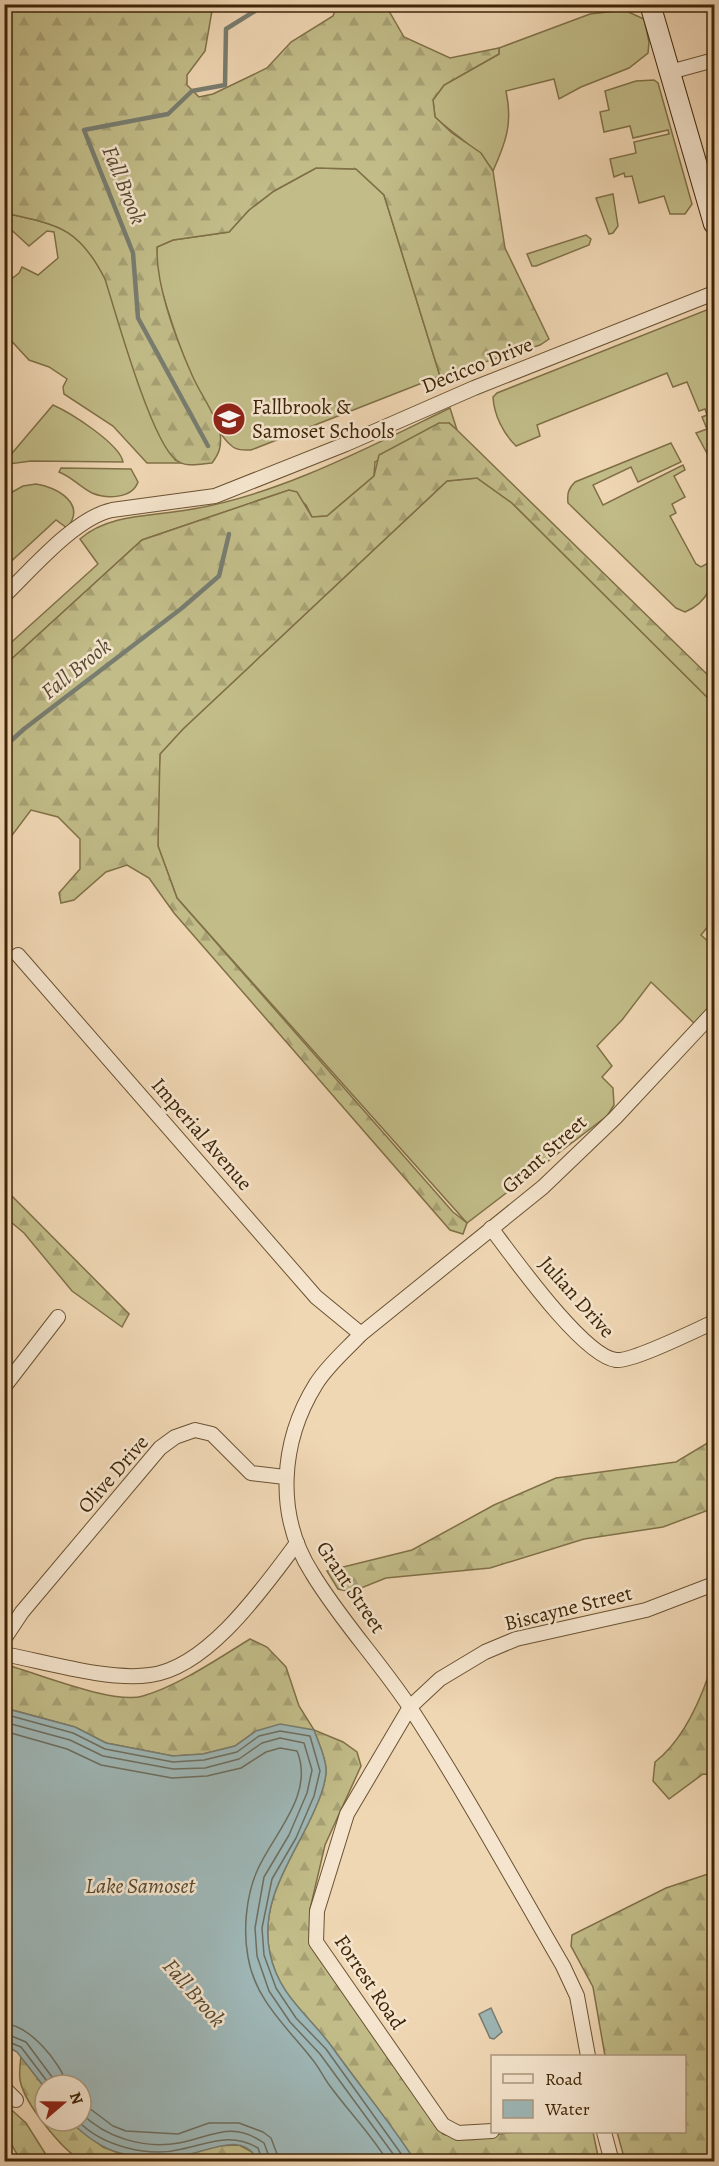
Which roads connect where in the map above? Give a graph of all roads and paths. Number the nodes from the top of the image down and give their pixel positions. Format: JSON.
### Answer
{"nodes":[{"id":1,"x":650,"y":4,"type":"edge"},
{"id":2,"x":714,"y":60,"type":"edge"},
{"id":3,"x":670,"y":72,"type":"junction"},
{"id":4,"x":714,"y":224,"type":"edge"},
{"id":5,"x":714,"y":293,"type":"edge"},
{"id":6,"x":4,"y":596,"type":"edge"},
{"id":7,"x":18,"y":955,"type":"dead end"},
{"id":8,"x":714,"y":1012,"type":"edge"},
{"id":9,"x":491,"y":1228,"type":"junction"},
{"id":10,"x":58,"y":1317,"type":"dead end"},
{"id":11,"x":714,"y":1322,"type":"edge"},
{"id":12,"x":362,"y":1334,"type":"junction"},
{"id":13,"x":4,"y":1387,"type":"edge"},
{"id":14,"x":285,"y":1477,"type":"junction"},
{"id":15,"x":297,"y":1543,"type":"junction"},
{"id":16,"x":714,"y":1584,"type":"edge"},
{"id":17,"x":4,"y":1639,"type":"edge"},
{"id":18,"x":4,"y":1654,"type":"edge"},
{"id":19,"x":410,"y":1707,"type":"junction"},
{"id":20,"x":588,"y":2055,"type":"edge"},
{"id":21,"x":4,"y":2088,"type":"edge"},
{"id":22,"x":16,"y":2100,"type":"dead end"},
{"id":23,"x":491,"y":2130,"type":"edge"},
{"id":24,"x":604,"y":2133,"type":"edge"},
{"id":25,"x":612,"y":2162,"type":"edge"}],
"edges":[{"from":1,"to":3,"type":"street"},
{"from":2,"to":3,"type":"street"},
{"from":3,"to":4,"type":"street"},
{"from":5,"to":6,"type":"street","name":"Decicco Drive"},
{"from":7,"to":12,"type":"street","name":"Imperial Avenue"},
{"from":8,"to":9,"type":"street","name":"Grant Street"},
{"from":9,"to":11,"type":"street","name":"Julian Drive"},
{"from":9,"to":12,"type":"street","name":"Grant Street"},
{"from":10,"to":13,"type":"street"},
{"from":12,"to":14,"type":"street","name":"Grant Street"},
{"from":14,"to":15,"type":"street","name":"Grant Street"},
{"from":14,"to":17,"type":"street","name":"Olive Drive"},
{"from":15,"to":18,"type":"street"},
{"from":15,"to":19,"type":"street","name":"Grant Street"},
{"from":16,"to":19,"type":"street","name":"Biscayne Street"},
{"from":19,"to":20,"type":"street","name":"Grant Street"},
{"from":19,"to":23,"type":"street","name":"Forrest Road"},
{"from":21,"to":22,"type":"street"},
{"from":24,"to":25,"type":"street"}]}
